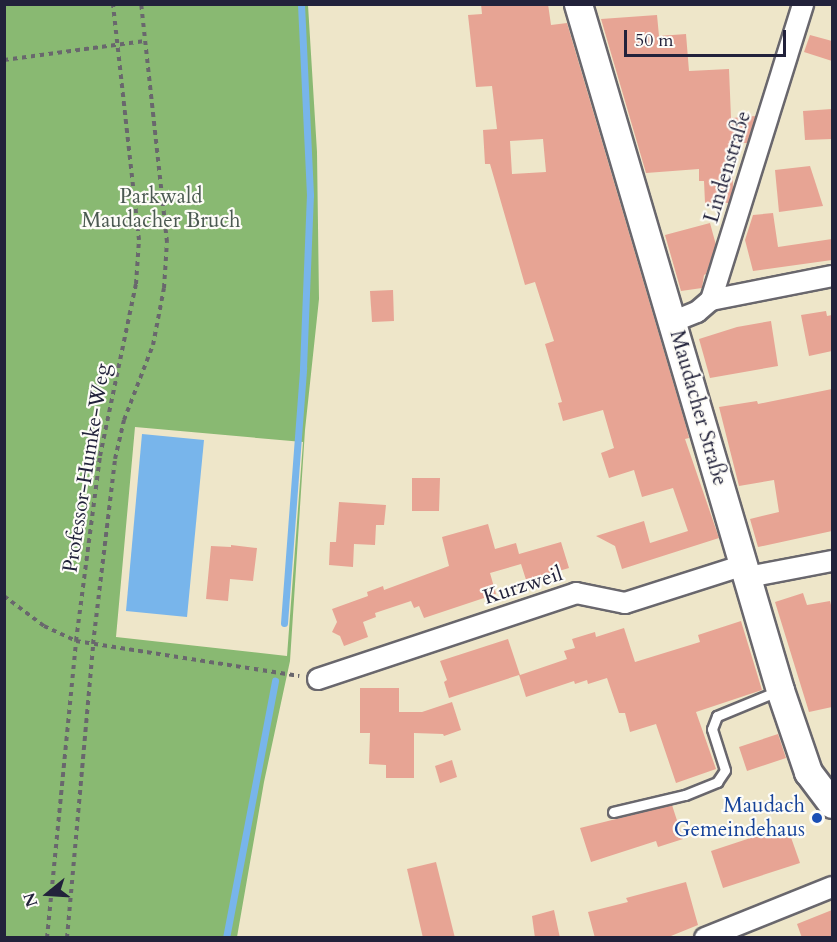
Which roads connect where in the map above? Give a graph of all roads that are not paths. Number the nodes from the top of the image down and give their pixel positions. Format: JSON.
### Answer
{"nodes":[{"id":1,"x":578,"y":4,"type":"edge"},
{"id":2,"x":802,"y":4,"type":"edge"},
{"id":3,"x":832,"y":276,"type":"edge"},
{"id":4,"x":711,"y":300,"type":"junction"},
{"id":5,"x":672,"y":322,"type":"junction"},
{"id":6,"x":832,"y":561,"type":"edge"},
{"id":7,"x":746,"y":571,"type":"junction"},
{"id":8,"x":318,"y":679,"type":"road end"},
{"id":9,"x":780,"y":690,"type":"junction"},
{"id":10,"x":832,"y":804,"type":"edge"},
{"id":11,"x":612,"y":812,"type":"dead end"},
{"id":12,"x":832,"y":887,"type":"edge"},
{"id":13,"x":705,"y":938,"type":"edge"}],
"edges":[{"from":1,"to":5,"type":"street","name":"Maudacher Straße"},
{"from":2,"to":4,"type":"street","name":"Lindenstraße"},
{"from":3,"to":4,"type":"street"},
{"from":4,"to":5,"type":"street"},
{"from":5,"to":7,"type":"street","name":"Maudacher Straße"},
{"from":6,"to":7,"type":"street","name":"Kurzweil"},
{"from":7,"to":8,"type":"street","name":"Kurzweil"},
{"from":7,"to":9,"type":"street","name":"Maudacher Straße"},
{"from":9,"to":10,"type":"street","name":"Maudacher Straße"},
{"from":9,"to":11,"type":"lane"},
{"from":12,"to":13,"type":"street"}]}
